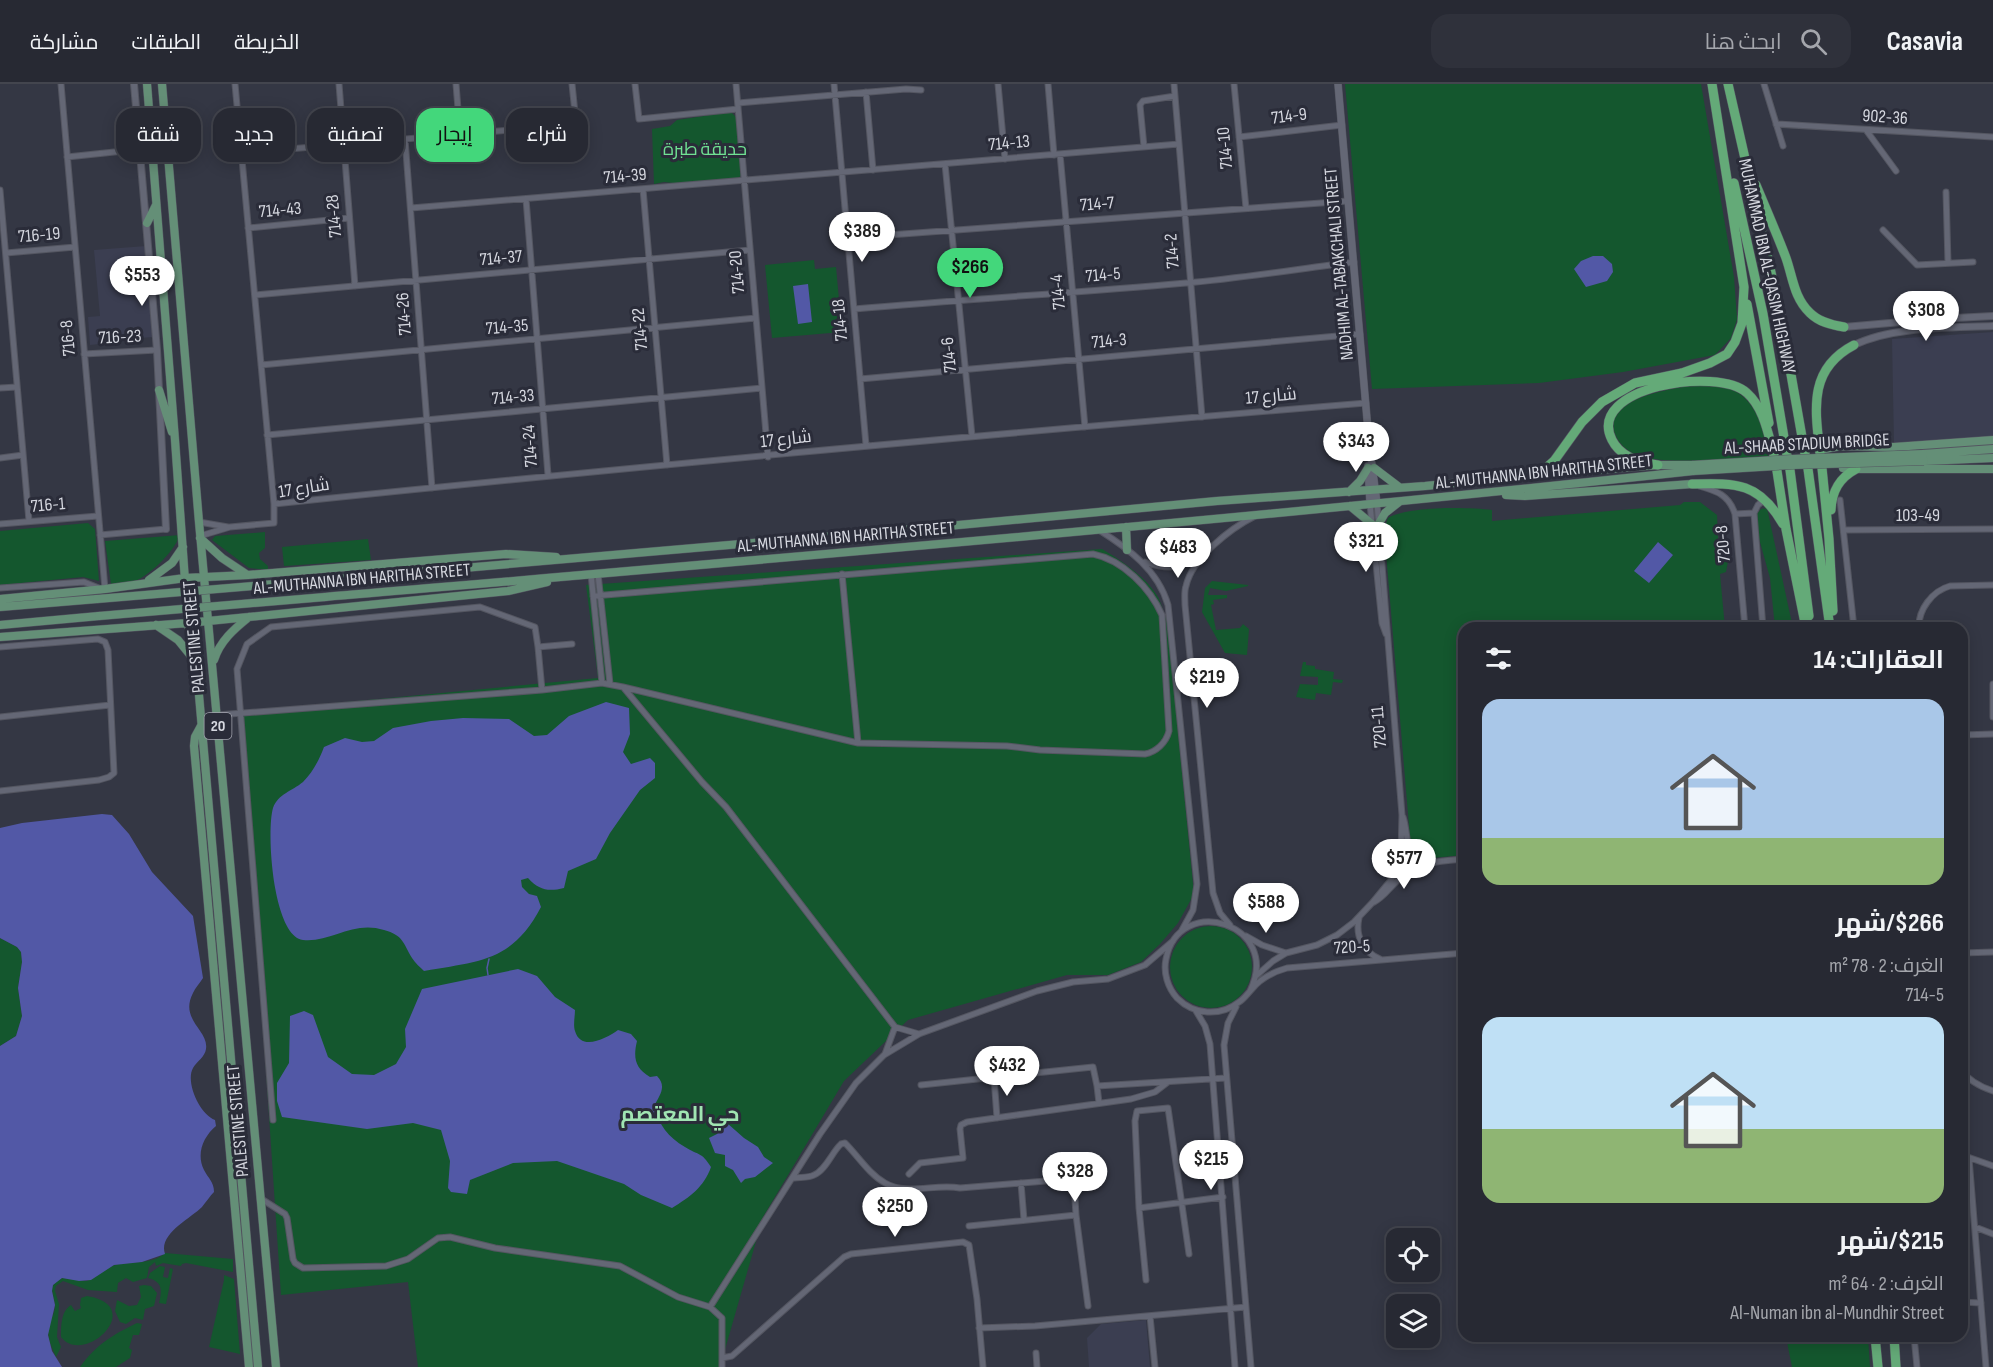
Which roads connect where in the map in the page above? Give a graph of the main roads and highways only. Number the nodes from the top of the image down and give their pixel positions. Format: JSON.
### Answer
{"nodes":[{"id":1,"x":147,"y":84,"type":"edge"},
{"id":2,"x":162,"y":84,"type":"edge"},
{"id":3,"x":1338,"y":84,"type":"edge"},
{"id":4,"x":1712,"y":84,"type":"edge"},
{"id":5,"x":1728,"y":84,"type":"edge"},
{"id":6,"x":1747,"y":160,"type":"junction"},
{"id":7,"x":157,"y":204,"type":"junction"},
{"id":8,"x":147,"y":223,"type":"road end"},
{"id":9,"x":1744,"y":287,"type":"junction"},
{"id":10,"x":1844,"y":327,"type":"road end"},
{"id":11,"x":1854,"y":345,"type":"road end"},
{"id":12,"x":159,"y":390,"type":"road end"},
{"id":13,"x":175,"y":440,"type":"junction"},
{"id":14,"x":1993,"y":440,"type":"edge"},
{"id":15,"x":1841,"y":446,"type":"junction"},
{"id":16,"x":1993,"y":449,"type":"edge"},
{"id":17,"x":1820,"y":451,"type":"joint"},
{"id":18,"x":1833,"y":452,"type":"dead end"},
{"id":19,"x":1787,"y":454,"type":"dead end"},
{"id":20,"x":1805,"y":454,"type":"dead end"},
{"id":21,"x":1923,"y":458,"type":"junction"},
{"id":22,"x":1993,"y":458,"type":"edge"},
{"id":23,"x":1993,"y":463,"type":"edge"},
{"id":24,"x":1659,"y":465,"type":"junction"},
{"id":25,"x":1371,"y":468,"type":"junction"},
{"id":26,"x":1693,"y":468,"type":"junction"},
{"id":27,"x":1822,"y":468,"type":"dead end"},
{"id":28,"x":1843,"y":468,"type":"dead end"},
{"id":29,"x":1808,"y":469,"type":"dead end"},
{"id":30,"x":1856,"y":469,"type":"junction"},
{"id":31,"x":1993,"y":469,"type":"edge"},
{"id":32,"x":1790,"y":470,"type":"dead end"},
{"id":33,"x":1777,"y":471,"type":"dead end"},
{"id":34,"x":1538,"y":475,"type":"junction"},
{"id":35,"x":1692,"y":484,"type":"joint"},
{"id":36,"x":1400,"y":488,"type":"junction"},
{"id":37,"x":1373,"y":490,"type":"junction"},
{"id":38,"x":1349,"y":492,"type":"junction"},
{"id":39,"x":1478,"y":494,"type":"junction"},
{"id":40,"x":1400,"y":501,"type":"junction"},
{"id":41,"x":1374,"y":504,"type":"junction"},
{"id":42,"x":1350,"y":506,"type":"junction"},
{"id":43,"x":1126,"y":527,"type":"junction"},
{"id":44,"x":1786,"y":529,"type":"junction"},
{"id":45,"x":200,"y":537,"type":"junction"},
{"id":46,"x":1829,"y":539,"type":"junction"},
{"id":47,"x":183,"y":545,"type":"junction"},
{"id":48,"x":1127,"y":550,"type":"road end"},
{"id":49,"x":585,"y":558,"type":"junction"},
{"id":50,"x":248,"y":575,"type":"junction"},
{"id":51,"x":204,"y":576,"type":"junction"},
{"id":52,"x":573,"y":576,"type":"junction"},
{"id":53,"x":185,"y":578,"type":"junction"},
{"id":54,"x":145,"y":583,"type":"junction"},
{"id":55,"x":0,"y":599,"type":"edge"},
{"id":56,"x":0,"y":607,"type":"edge"},
{"id":57,"x":250,"y":616,"type":"junction"},
{"id":58,"x":208,"y":621,"type":"junction"},
{"id":59,"x":1807,"y":622,"type":"edge"},
{"id":60,"x":1807,"y":622,"type":"edge"},
{"id":61,"x":1831,"y":622,"type":"edge"},
{"id":62,"x":1832,"y":622,"type":"edge"},
{"id":63,"x":188,"y":623,"type":"junction"},
{"id":64,"x":154,"y":624,"type":"junction"},
{"id":65,"x":0,"y":625,"type":"edge"},
{"id":66,"x":0,"y":637,"type":"edge"},
{"id":67,"x":194,"y":664,"type":"junction"},
{"id":68,"x":212,"y":664,"type":"junction"},
{"id":69,"x":215,"y":694,"type":"junction"},
{"id":70,"x":199,"y":695,"type":"junction"},
{"id":71,"x":201,"y":726,"type":"junction"},
{"id":72,"x":205,"y":876,"type":"junction"},
{"id":73,"x":216,"y":891,"type":"junction"},
{"id":74,"x":232,"y":1077,"type":"junction"},
{"id":75,"x":249,"y":1077,"type":"junction"},
{"id":76,"x":1876,"y":1342,"type":"edge"},
{"id":77,"x":1894,"y":1342,"type":"edge"},
{"id":78,"x":249,"y":1367,"type":"edge"},
{"id":79,"x":258,"y":1367,"type":"edge"},
{"id":80,"x":276,"y":1367,"type":"edge"},
{"id":81,"x":1878,"y":1367,"type":"edge"},
{"id":82,"x":1896,"y":1367,"type":"edge"}],
"edges":[{"from":1,"to":7,"type":"main road","name":"PALESTINE STREET","number":"20"},
{"from":2,"to":45,"type":"main road","name":"PALESTINE STREET","number":"20"},
{"from":3,"to":25,"type":"main road","name":"NADHIM AL-TABAKCHALI STREET"},
{"from":4,"to":9,"type":"highway"},
{"from":4,"to":19,"type":"highway","name":"MUHAMMAD IBN AL-QASIM HIGHWAY"},
{"from":5,"to":6,"type":"highway","name":"MUHAMMAD IBN AL-QASIM HIGHWAY"},
{"from":6,"to":10,"type":"highway"},
{"from":6,"to":20,"type":"highway","name":"MUHAMMAD IBN AL-QASIM HIGHWAY"},
{"from":7,"to":8,"type":"main road"},
{"from":7,"to":13,"type":"main road","name":"PALESTINE STREET","number":"20"},
{"from":9,"to":24,"type":"highway"},
{"from":9,"to":34,"type":"highway"},
{"from":11,"to":17,"type":"highway"},
{"from":12,"to":13,"type":"main road"},
{"from":13,"to":47,"type":"main road","name":"PALESTINE STREET","number":"20"},
{"from":14,"to":15,"type":"main road"},
{"from":15,"to":17,"type":"main road"},
{"from":15,"to":18,"type":"main road"},
{"from":16,"to":21,"type":"main road"},
{"from":21,"to":22,"type":"main road"},
{"from":21,"to":23,"type":"main road"},
{"from":21,"to":26,"type":"main road","name":"AL-SHAAB STADIUM BRIDGE","bridge":true},
{"from":24,"to":26,"type":"main road","name":"AL-MUTHANNA IBN HARITHA STREET"},
{"from":24,"to":34,"type":"main road","name":"AL-MUTHANNA IBN HARITHA STREET"},
{"from":25,"to":36,"type":"main road"},
{"from":25,"to":37,"type":"main road","name":"NADHIM AL-TABAKCHALI STREET"},
{"from":25,"to":38,"type":"main road"},
{"from":26,"to":39,"type":"main road","name":"AL-MUTHANNA IBN HARITHA STREET"},
{"from":27,"to":46,"type":"highway"},
{"from":28,"to":30,"type":"main road"},
{"from":29,"to":61,"type":"highway"},
{"from":30,"to":31,"type":"main road"},
{"from":30,"to":46,"type":"highway"},
{"from":32,"to":59,"type":"highway"},
{"from":33,"to":44,"type":"highway"},
{"from":34,"to":36,"type":"main road","name":"AL-MUTHANNA IBN HARITHA STREET"},
{"from":35,"to":39,"type":"main road"},
{"from":35,"to":44,"type":"highway"},
{"from":36,"to":37,"type":"main road","name":"AL-MUTHANNA IBN HARITHA STREET"},
{"from":37,"to":38,"type":"main road","name":"AL-MUTHANNA IBN HARITHA STREET"},
{"from":37,"to":41,"type":"main road","name":"NADHIM AL-TABAKCHALI STREET"},
{"from":38,"to":49,"type":"main road","name":"AL-MUTHANNA IBN HARITHA STREET"},
{"from":39,"to":40,"type":"main road","name":"AL-MUTHANNA IBN HARITHA STREET"},
{"from":40,"to":41,"type":"main road","name":"AL-MUTHANNA IBN HARITHA STREET"},
{"from":40,"to":42,"type":"main road"},
{"from":41,"to":42,"type":"main road","name":"AL-MUTHANNA IBN HARITHA STREET"},
{"from":42,"to":43,"type":"main road","name":"AL-MUTHANNA IBN HARITHA STREET"},
{"from":43,"to":48,"type":"main road"},
{"from":43,"to":52,"type":"main road","name":"AL-MUTHANNA IBN HARITHA STREET"},
{"from":44,"to":60,"type":"highway"},
{"from":45,"to":50,"type":"main road"},
{"from":45,"to":51,"type":"main road","name":"PALESTINE STREET","number":"20"},
{"from":46,"to":62,"type":"highway"},
{"from":47,"to":53,"type":"main road","name":"PALESTINE STREET","number":"20"},
{"from":47,"to":54,"type":"main road"},
{"from":49,"to":50,"type":"main road"},
{"from":49,"to":56,"type":"main road","name":"AL-MUTHANNA IBN HARITHA STREET","bridge":true},
{"from":50,"to":51,"type":"main road"},
{"from":51,"to":53,"type":"main road"},
{"from":51,"to":58,"type":"main road","name":"PALESTINE STREET","number":"20"},
{"from":52,"to":57,"type":"main road"},
{"from":52,"to":65,"type":"main road","name":"AL-MUTHANNA IBN HARITHA STREET","bridge":true},
{"from":53,"to":54,"type":"main road"},
{"from":53,"to":63,"type":"main road","name":"PALESTINE STREET","number":"20"},
{"from":54,"to":55,"type":"main road"},
{"from":57,"to":58,"type":"main road"},
{"from":57,"to":68,"type":"main road"},
{"from":58,"to":63,"type":"main road"},
{"from":58,"to":68,"type":"main road","name":"PALESTINE STREET","number":"20"},
{"from":63,"to":64,"type":"main road"},
{"from":63,"to":67,"type":"main road","name":"PALESTINE STREET","number":"20"},
{"from":64,"to":66,"type":"main road"},
{"from":64,"to":67,"type":"main road"},
{"from":67,"to":70,"type":"main road","name":"PALESTINE STREET","number":"20"},
{"from":68,"to":69,"type":"main road","name":"PALESTINE STREET","number":"20"},
{"from":69,"to":70,"type":"main road"},
{"from":69,"to":75,"type":"main road","name":"PALESTINE STREET","number":"20"},
{"from":70,"to":71,"type":"main road","name":"PALESTINE STREET","number":"20"},
{"from":71,"to":72,"type":"main road"},
{"from":71,"to":73,"type":"main road","name":"PALESTINE STREET","number":"20"},
{"from":72,"to":73,"type":"main road"},
{"from":72,"to":78,"type":"main road"},
{"from":73,"to":74,"type":"main road","name":"PALESTINE STREET","number":"20"},
{"from":74,"to":75,"type":"main road"},
{"from":74,"to":79,"type":"main road","name":"PALESTINE STREET","number":"20"},
{"from":75,"to":80,"type":"main road","name":"PALESTINE STREET","number":"20"},
{"from":76,"to":81,"type":"highway"},
{"from":77,"to":82,"type":"highway"}]}
